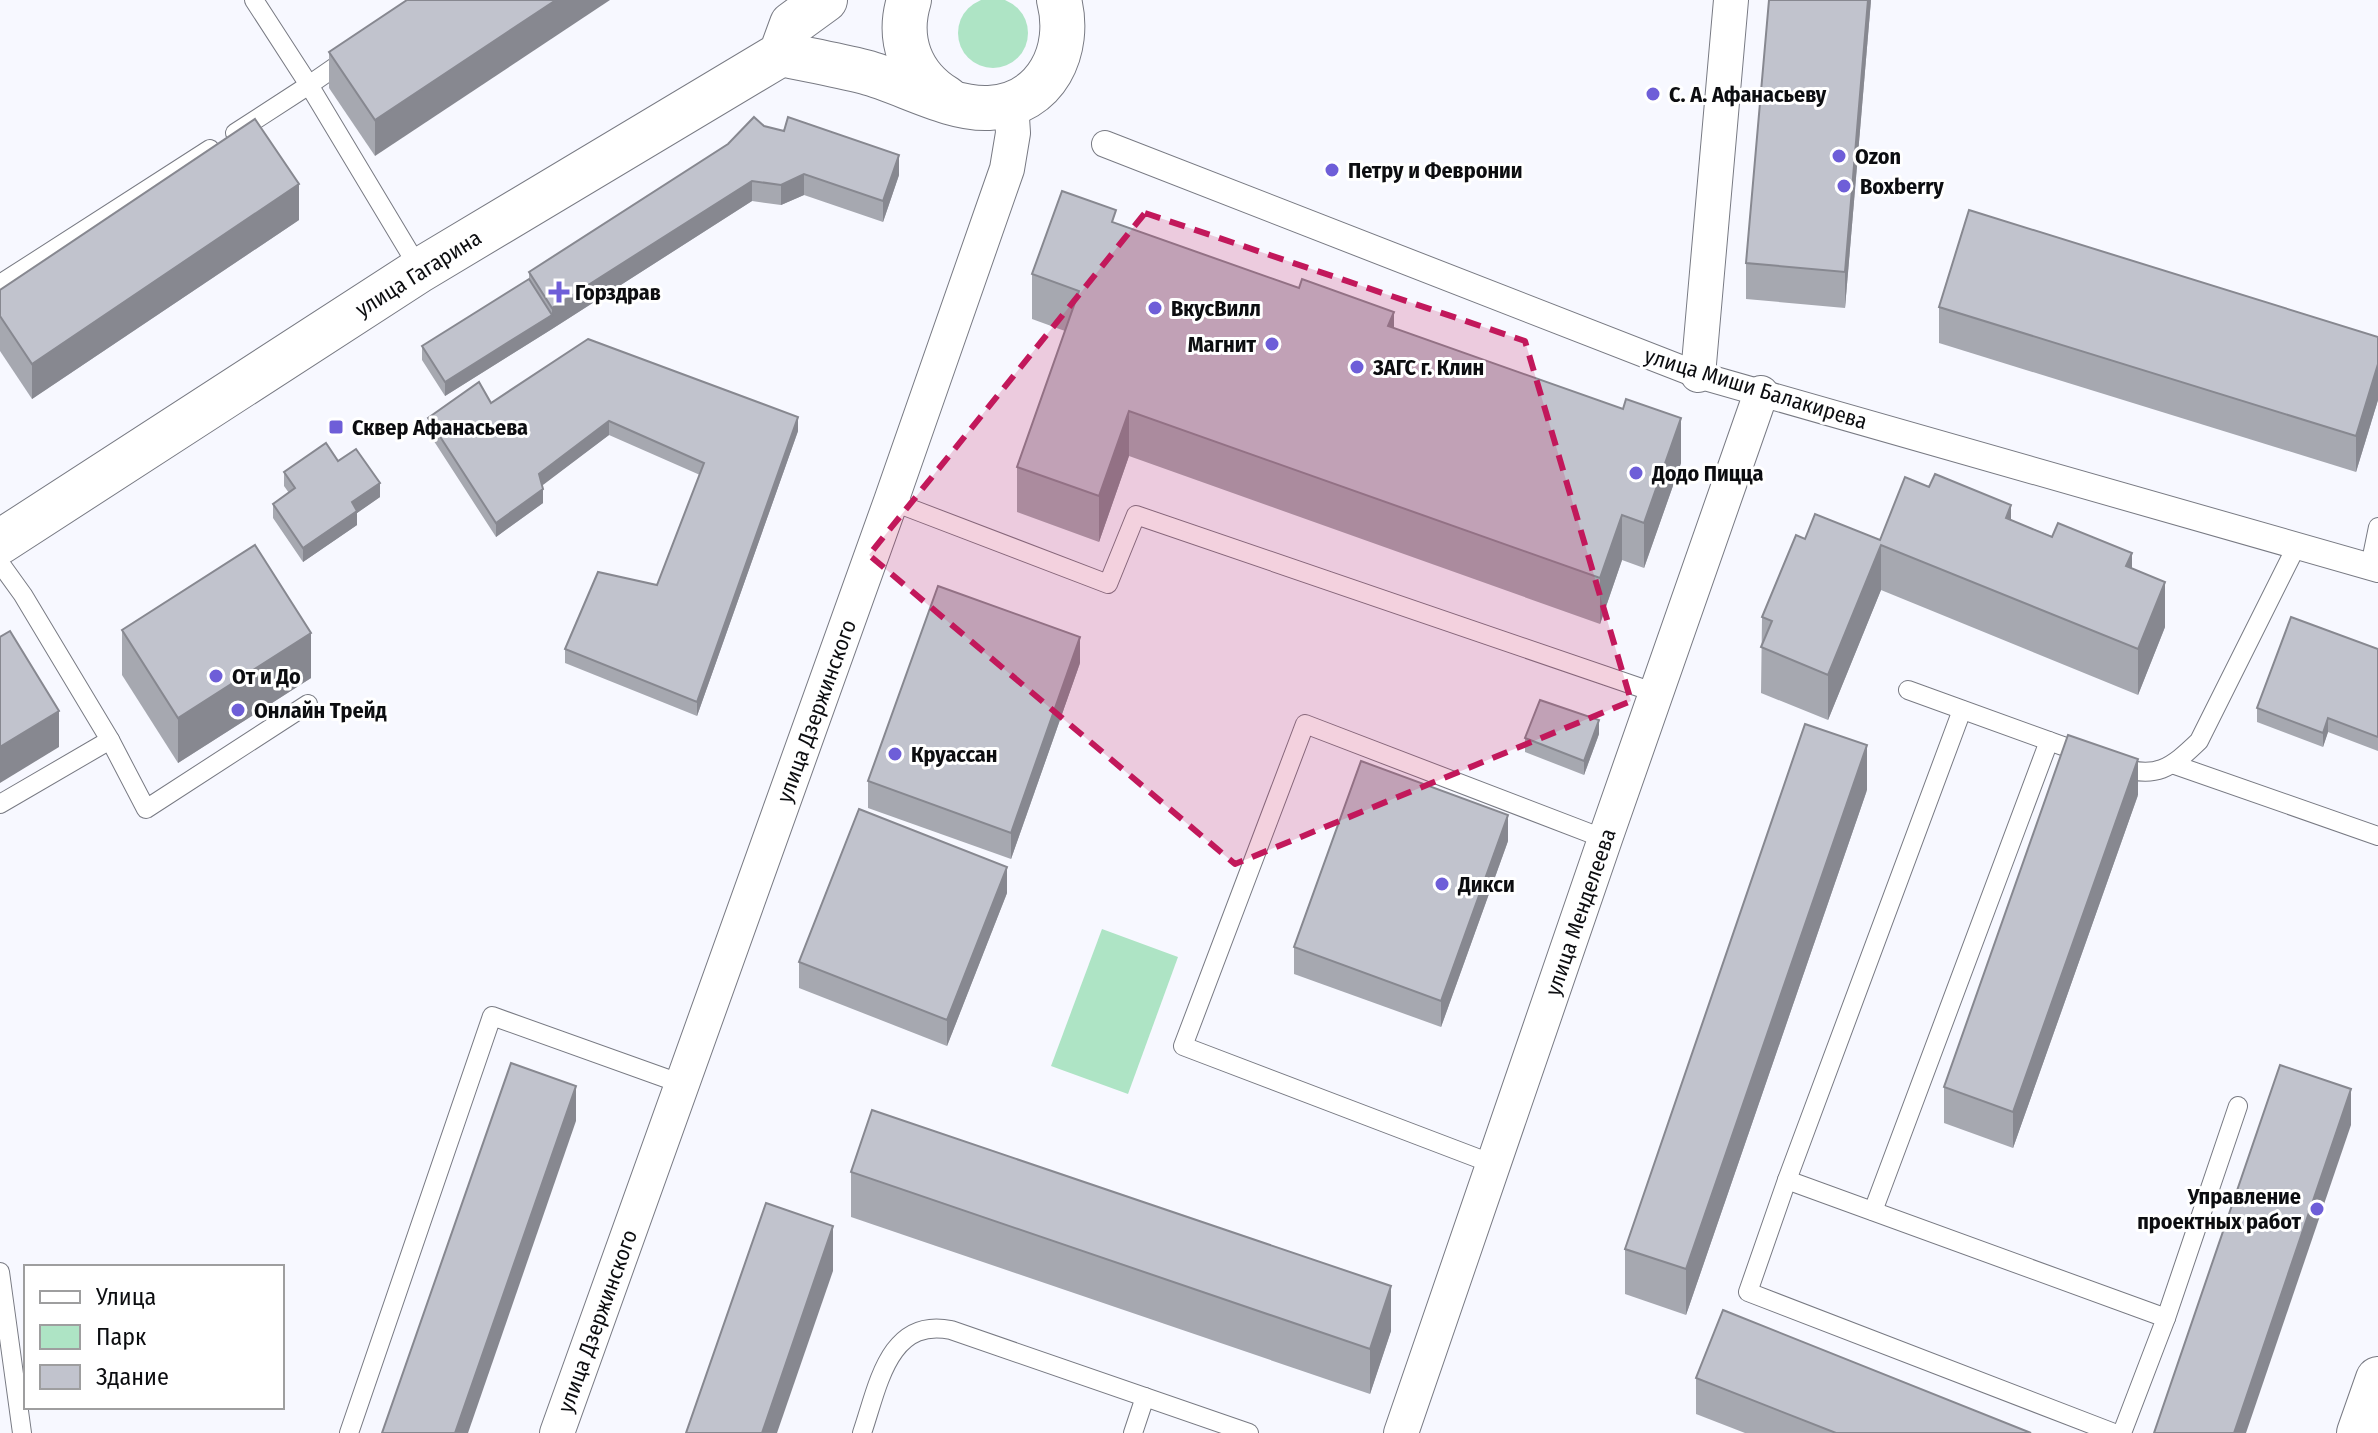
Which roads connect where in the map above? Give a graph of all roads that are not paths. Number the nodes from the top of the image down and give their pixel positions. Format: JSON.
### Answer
{"nodes":[{"id":1,"x":254,"y":0,"type":"edge"},
{"id":2,"x":825,"y":0,"type":"edge"},
{"id":3,"x":909,"y":0,"type":"edge"},
{"id":4,"x":1731,"y":0,"type":"edge"},
{"id":5,"x":1068,"y":12,"type":"edge"},
{"id":6,"x":358,"y":51,"type":"edge"},
{"id":7,"x":781,"y":54,"type":"junction"},
{"id":8,"x":309,"y":85,"type":"junction"},
{"id":9,"x":951,"y":101,"type":"junction"},
{"id":10,"x":1011,"y":103,"type":"junction"},
{"id":11,"x":1105,"y":144,"type":"dead end"},
{"id":12,"x":420,"y":270,"type":"junction"},
{"id":13,"x":0,"y":284,"type":"edge"},
{"id":14,"x":1698,"y":375,"type":"junction"},
{"id":15,"x":1761,"y":393,"type":"junction"},
{"id":16,"x":891,"y":501,"type":"junction"},
{"id":17,"x":2378,"y":527,"type":"edge"},
{"id":18,"x":0,"y":542,"type":"edge"},
{"id":19,"x":2297,"y":545,"type":"junction"},
{"id":20,"x":0,"y":563,"type":"edge"},
{"id":21,"x":2374,"y":568,"type":"edge"},
{"id":22,"x":1908,"y":690,"type":"dead end"},
{"id":23,"x":1656,"y":693,"type":"junction"},
{"id":24,"x":308,"y":704,"type":"dead end"},
{"id":25,"x":1962,"y":710,"type":"junction"},
{"id":26,"x":110,"y":740,"type":"junction"},
{"id":27,"x":2049,"y":741,"type":"junction"},
{"id":28,"x":2175,"y":765,"type":"junction"},
{"id":29,"x":0,"y":804,"type":"edge"},
{"id":30,"x":2378,"y":836,"type":"edge"},
{"id":31,"x":1605,"y":839,"type":"junction"},
{"id":32,"x":682,"y":1084,"type":"junction"},
{"id":33,"x":2238,"y":1106,"type":"dead end"},
{"id":34,"x":1493,"y":1164,"type":"junction"},
{"id":35,"x":1787,"y":1180,"type":"junction"},
{"id":36,"x":1873,"y":1211,"type":"junction"},
{"id":37,"x":0,"y":1272,"type":"edge"},
{"id":38,"x":2166,"y":1318,"type":"junction"},
{"id":39,"x":2376,"y":1389,"type":"edge"},
{"id":40,"x":1145,"y":1397,"type":"junction"},
{"id":41,"x":22,"y":1433,"type":"edge"},
{"id":42,"x":349,"y":1433,"type":"edge"},
{"id":43,"x":557,"y":1433,"type":"edge"},
{"id":44,"x":862,"y":1433,"type":"edge"},
{"id":45,"x":1133,"y":1433,"type":"edge"},
{"id":46,"x":1249,"y":1433,"type":"edge"},
{"id":47,"x":1401,"y":1433,"type":"edge"},
{"id":48,"x":2114,"y":1433,"type":"edge"},
{"id":49,"x":2122,"y":1433,"type":"edge"},
{"id":50,"x":2359,"y":1433,"type":"edge"}],
"edges":[{"from":1,"to":8,"type":"lane"},
{"from":2,"to":7,"type":"street"},
{"from":3,"to":9,"type":"street"},
{"from":4,"to":14,"type":"street"},
{"from":5,"to":10,"type":"street"},
{"from":6,"to":8,"type":"lane"},
{"from":7,"to":9,"type":"street"},
{"from":7,"to":12,"type":"street","name":"улица Гагарина"},
{"from":8,"to":12,"type":"lane"},
{"from":8,"to":13,"type":"lane"},
{"from":9,"to":10,"type":"street"},
{"from":10,"to":16,"type":"street","name":"улица Дзержинского"},
{"from":11,"to":14,"type":"street","name":"улица Миши Балакирева"},
{"from":12,"to":18,"type":"street","name":"улица Гагарина"},
{"from":14,"to":15,"type":"street","name":"улица Миши Балакирева"},
{"from":15,"to":19,"type":"street","name":"улица Миши Балакирева"},
{"from":15,"to":23,"type":"street","name":"улица Менделеева"},
{"from":16,"to":23,"type":"lane"},
{"from":16,"to":32,"type":"street","name":"улица Дзержинского"},
{"from":17,"to":21,"type":"lane"},
{"from":19,"to":21,"type":"street","name":"улица Миши Балакирева"},
{"from":19,"to":28,"type":"lane"},
{"from":20,"to":26,"type":"lane"},
{"from":22,"to":25,"type":"lane"},
{"from":23,"to":31,"type":"street","name":"улица Менделеева"},
{"from":24,"to":26,"type":"lane"},
{"from":25,"to":27,"type":"lane"},
{"from":25,"to":35,"type":"lane"},
{"from":26,"to":29,"type":"lane"},
{"from":27,"to":28,"type":"lane"},
{"from":27,"to":36,"type":"lane"},
{"from":28,"to":30,"type":"lane"},
{"from":31,"to":34,"type":"street","name":"улица Менделеева"},
{"from":31,"to":34,"type":"lane"},
{"from":32,"to":42,"type":"lane"},
{"from":32,"to":43,"type":"street","name":"улица Дзержинского"},
{"from":33,"to":38,"type":"lane"},
{"from":34,"to":47,"type":"street","name":"улица Менделеева"},
{"from":35,"to":36,"type":"lane"},
{"from":35,"to":48,"type":"lane"},
{"from":36,"to":38,"type":"lane"},
{"from":37,"to":41,"type":"lane"},
{"from":38,"to":49,"type":"lane"},
{"from":39,"to":50,"type":"street"},
{"from":40,"to":44,"type":"lane"},
{"from":40,"to":45,"type":"lane"},
{"from":40,"to":46,"type":"lane"}]}
